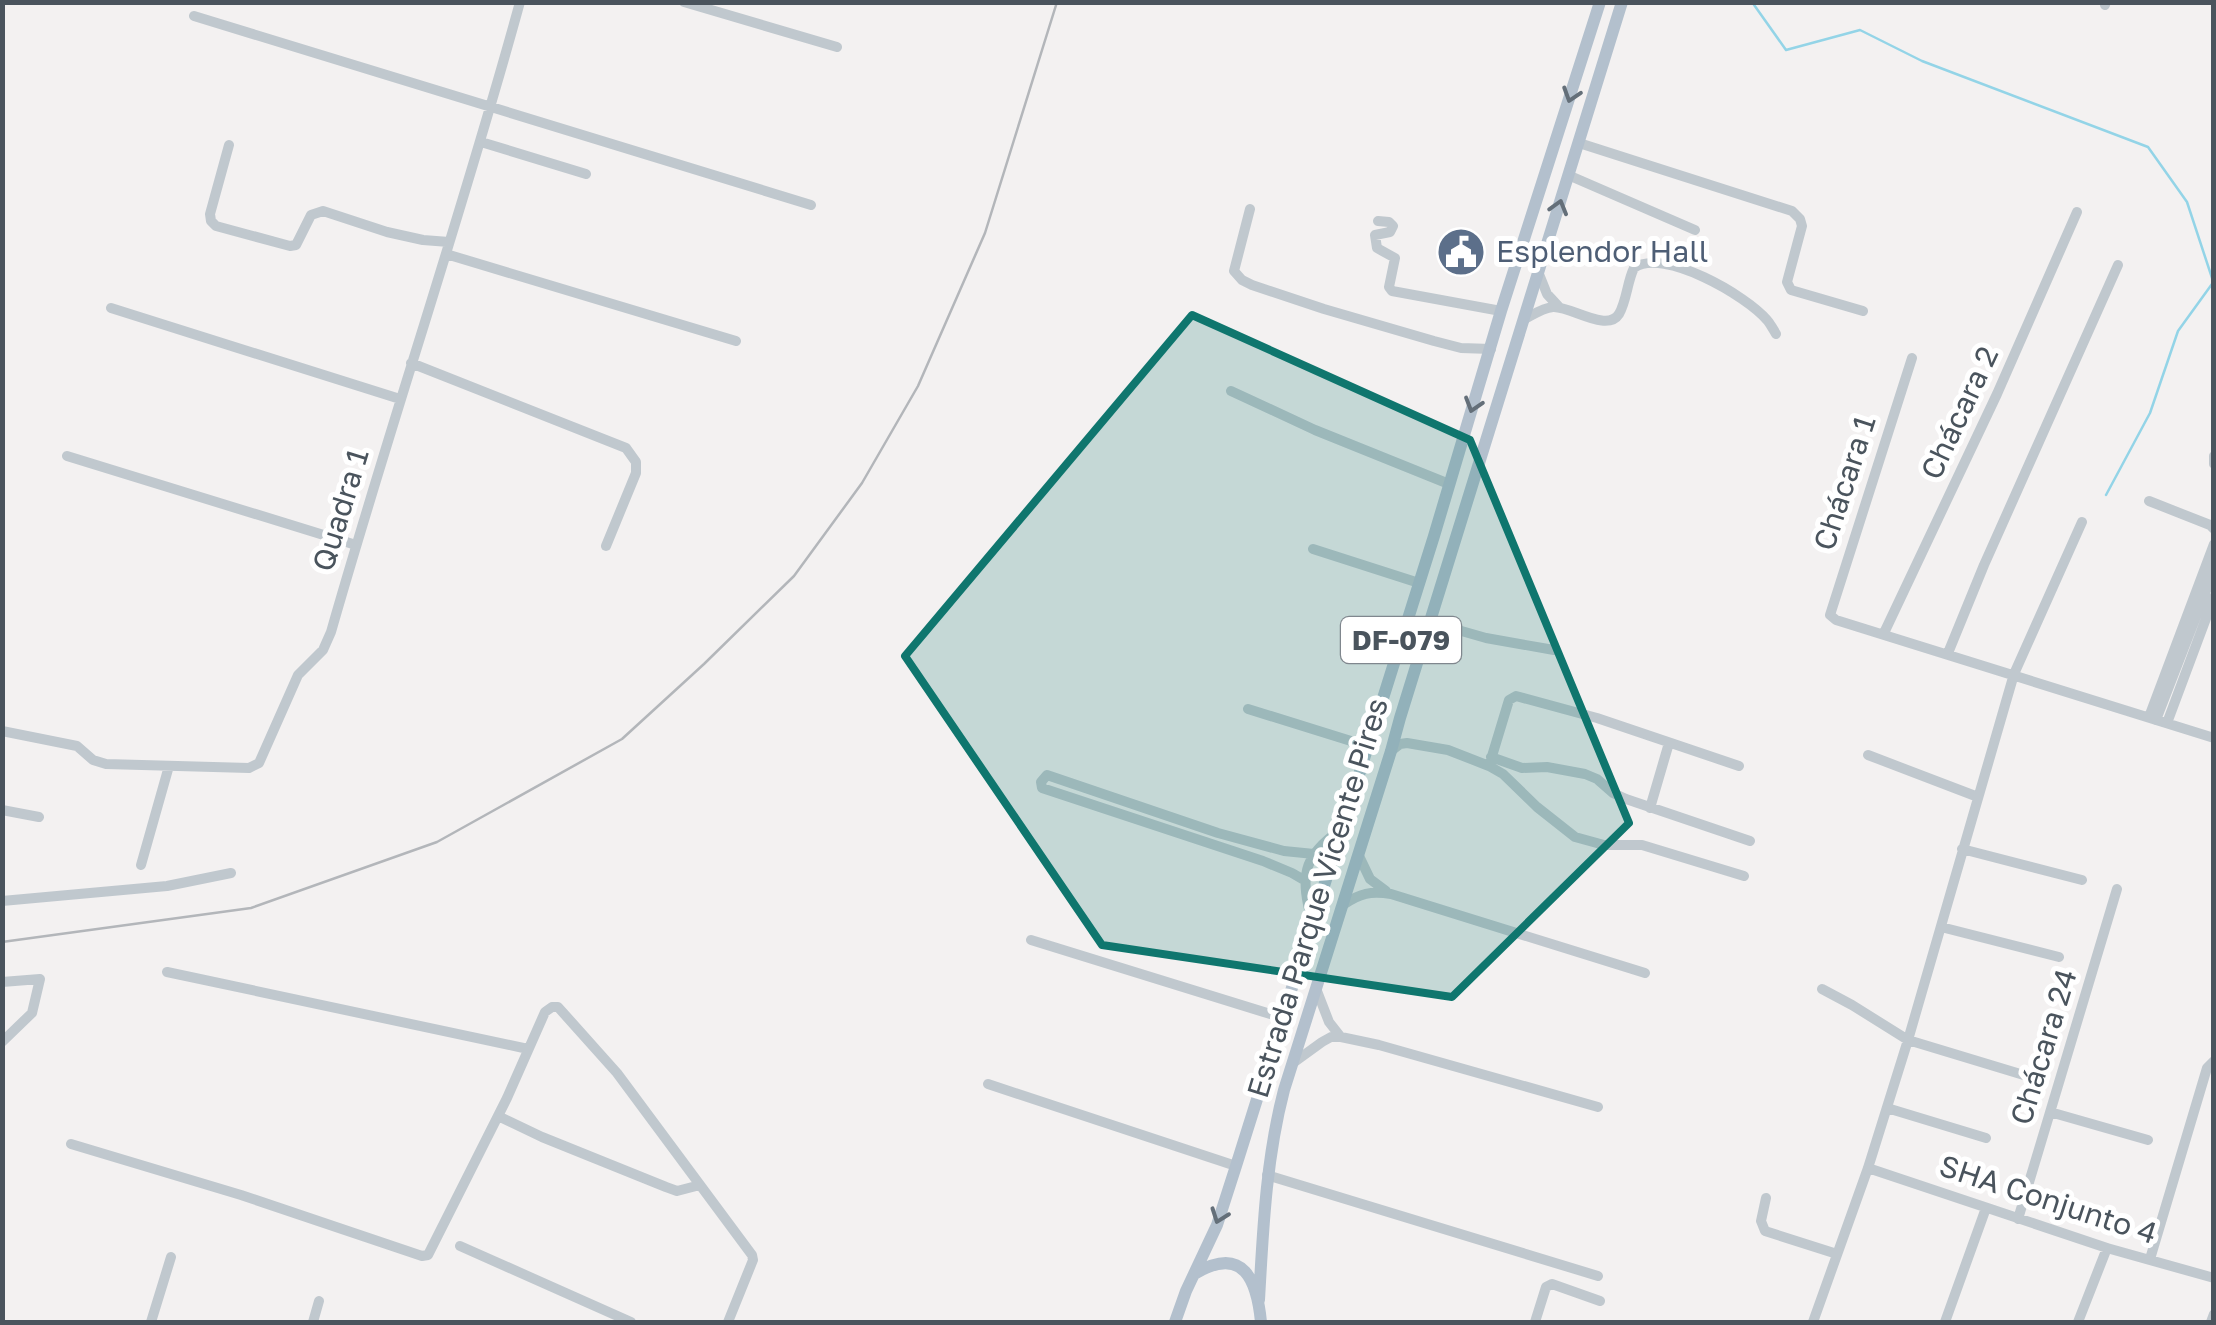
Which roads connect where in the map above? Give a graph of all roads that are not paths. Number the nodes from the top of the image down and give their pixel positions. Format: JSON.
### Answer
{"nodes":[{"id":1,"x":520,"y":2,"type":"edge"},
{"id":2,"x":684,"y":2,"type":"edge"},
{"id":3,"x":1600,"y":2,"type":"edge"},
{"id":4,"x":1622,"y":2,"type":"edge"},
{"id":5,"x":194,"y":16,"type":"dead end"},
{"id":6,"x":837,"y":47,"type":"dead end"},
{"id":7,"x":491,"y":106,"type":"junction"},
{"id":8,"x":481,"y":142,"type":"junction"},
{"id":9,"x":1579,"y":143,"type":"junction"},
{"id":10,"x":229,"y":145,"type":"dead end"},
{"id":11,"x":586,"y":174,"type":"dead end"},
{"id":12,"x":1568,"y":175,"type":"junction"},
{"id":13,"x":811,"y":206,"type":"dead end"},
{"id":14,"x":1250,"y":209,"type":"dead end"},
{"id":15,"x":2077,"y":212,"type":"dead end"},
{"id":16,"x":1378,"y":221,"type":"dead end"},
{"id":17,"x":1695,"y":230,"type":"dead end"},
{"id":18,"x":447,"y":248,"type":"junction"},
{"id":19,"x":2118,"y":265,"type":"dead end"},
{"id":20,"x":1540,"y":274,"type":"junction"},
{"id":21,"x":1559,"y":307,"type":"junction"},
{"id":22,"x":111,"y":308,"type":"dead end"},
{"id":23,"x":1502,"y":311,"type":"junction"},
{"id":24,"x":1863,"y":311,"type":"dead end"},
{"id":25,"x":1524,"y":320,"type":"junction"},
{"id":26,"x":1776,"y":334,"type":"dead end"},
{"id":27,"x":736,"y":340,"type":"dead end"},
{"id":28,"x":1490,"y":349,"type":"junction"},
{"id":29,"x":1912,"y":358,"type":"dead end"},
{"id":30,"x":411,"y":363,"type":"junction"},
{"id":31,"x":1232,"y":392,"type":"dead end"},
{"id":32,"x":400,"y":400,"type":"junction"},
{"id":33,"x":67,"y":456,"type":"dead end"},
{"id":34,"x":2214,"y":456,"type":"edge"},
{"id":35,"x":2214,"y":464,"type":"edge"},
{"id":36,"x":1449,"y":484,"type":"junction"},
{"id":37,"x":2149,"y":501,"type":"dead end"},
{"id":38,"x":2082,"y":522,"type":"dead end"},
{"id":39,"x":2214,"y":529,"type":"edge"},
{"id":40,"x":2214,"y":544,"type":"edge"},
{"id":41,"x":356,"y":545,"type":"junction"},
{"id":42,"x":606,"y":546,"type":"dead end"},
{"id":43,"x":1313,"y":549,"type":"dead end"},
{"id":44,"x":2214,"y":570,"type":"edge"},
{"id":45,"x":1444,"y":575,"type":"junction"},
{"id":46,"x":1419,"y":582,"type":"junction"},
{"id":47,"x":2214,"y":597,"type":"edge"},
{"id":48,"x":1436,"y":601,"type":"junction"},
{"id":49,"x":1430,"y":622,"type":"junction"},
{"id":50,"x":1884,"y":633,"type":"junction"},
{"id":51,"x":1554,"y":650,"type":"dead end"},
{"id":52,"x":1948,"y":653,"type":"junction"},
{"id":53,"x":2014,"y":674,"type":"junction"},
{"id":54,"x":1248,"y":710,"type":"dead end"},
{"id":55,"x":1400,"y":718,"type":"junction"},
{"id":56,"x":2158,"y":720,"type":"junction"},
{"id":57,"x":2,"y":731,"type":"edge"},
{"id":58,"x":2214,"y":738,"type":"edge"},
{"id":59,"x":1669,"y":742,"type":"junction"},
{"id":60,"x":1419,"y":744,"type":"junction"},
{"id":61,"x":1367,"y":746,"type":"junction"},
{"id":62,"x":1392,"y":751,"type":"junction"},
{"id":63,"x":1868,"y":755,"type":"dead end"},
{"id":64,"x":1490,"y":762,"type":"junction"},
{"id":65,"x":169,"y":766,"type":"junction"},
{"id":66,"x":1739,"y":766,"type":"dead end"},
{"id":67,"x":1978,"y":797,"type":"junction"},
{"id":68,"x":1650,"y":808,"type":"junction"},
{"id":69,"x":2,"y":810,"type":"edge"},
{"id":70,"x":1144,"y":816,"type":"junction"},
{"id":71,"x":38,"y":817,"type":"dead end"},
{"id":72,"x":1342,"y":828,"type":"junction"},
{"id":73,"x":1216,"y":839,"type":"junction"},
{"id":74,"x":1750,"y":841,"type":"dead end"},
{"id":75,"x":1267,"y":846,"type":"junction"},
{"id":76,"x":1962,"y":849,"type":"junction"},
{"id":77,"x":1314,"y":854,"type":"junction"},
{"id":78,"x":1359,"y":856,"type":"junction"},
{"id":79,"x":1263,"y":861,"type":"junction"},
{"id":80,"x":140,"y":865,"type":"dead end"},
{"id":81,"x":232,"y":874,"type":"dead end"},
{"id":82,"x":1744,"y":876,"type":"dead end"},
{"id":83,"x":1304,"y":880,"type":"junction"},
{"id":84,"x":2082,"y":880,"type":"dead end"},
{"id":85,"x":2117,"y":889,"type":"dead end"},
{"id":86,"x":1391,"y":894,"type":"junction"},
{"id":87,"x":2,"y":901,"type":"edge"},
{"id":88,"x":1343,"y":905,"type":"junction"},
{"id":89,"x":1312,"y":925,"type":"junction"},
{"id":90,"x":1941,"y":926,"type":"junction"},
{"id":91,"x":1030,"y":940,"type":"dead end"},
{"id":92,"x":2059,"y":957,"type":"dead end"},
{"id":93,"x":167,"y":972,"type":"dead end"},
{"id":94,"x":1645,"y":973,"type":"dead end"},
{"id":95,"x":2,"y":982,"type":"edge"},
{"id":96,"x":1822,"y":989,"type":"dead end"},
{"id":97,"x":1317,"y":990,"type":"junction"},
{"id":98,"x":1283,"y":1018,"type":"junction"},
{"id":99,"x":1341,"y":1037,"type":"junction"},
{"id":100,"x":1908,"y":1040,"type":"junction"},
{"id":101,"x":2,"y":1042,"type":"edge"},
{"id":102,"x":528,"y":1049,"type":"junction"},
{"id":103,"x":2214,"y":1062,"type":"edge"},
{"id":104,"x":1293,"y":1063,"type":"junction"},
{"id":105,"x":2027,"y":1076,"type":"dead end"},
{"id":106,"x":988,"y":1084,"type":"dead end"},
{"id":107,"x":1598,"y":1108,"type":"dead end"},
{"id":108,"x":1887,"y":1108,"type":"junction"},
{"id":109,"x":2050,"y":1112,"type":"junction"},
{"id":110,"x":498,"y":1116,"type":"junction"},
{"id":111,"x":1986,"y":1138,"type":"dead end"},
{"id":112,"x":2148,"y":1140,"type":"dead end"},
{"id":113,"x":70,"y":1144,"type":"dead end"},
{"id":114,"x":1236,"y":1166,"type":"junction"},
{"id":115,"x":1868,"y":1168,"type":"junction"},
{"id":116,"x":1267,"y":1175,"type":"junction"},
{"id":117,"x":700,"y":1185,"type":"junction"},
{"id":118,"x":1766,"y":1198,"type":"dead end"},
{"id":119,"x":1986,"y":1208,"type":"junction"},
{"id":120,"x":2018,"y":1219,"type":"junction"},
{"id":121,"x":460,"y":1246,"type":"dead end"},
{"id":122,"x":2107,"y":1248,"type":"junction"},
{"id":123,"x":1837,"y":1254,"type":"junction"},
{"id":124,"x":171,"y":1257,"type":"dead end"},
{"id":125,"x":2150,"y":1259,"type":"junction"},
{"id":126,"x":1194,"y":1274,"type":"junction"},
{"id":127,"x":1598,"y":1276,"type":"dead end"},
{"id":128,"x":2214,"y":1278,"type":"edge"},
{"id":129,"x":1259,"y":1300,"type":"junction"},
{"id":130,"x":320,"y":1301,"type":"dead end"},
{"id":131,"x":1600,"y":1301,"type":"dead end"},
{"id":132,"x":2214,"y":1314,"type":"edge"},
{"id":133,"x":150,"y":1322,"type":"edge"},
{"id":134,"x":313,"y":1322,"type":"edge"},
{"id":135,"x":631,"y":1322,"type":"edge"},
{"id":136,"x":728,"y":1322,"type":"edge"},
{"id":137,"x":1174,"y":1322,"type":"edge"},
{"id":138,"x":1261,"y":1322,"type":"edge"},
{"id":139,"x":1535,"y":1322,"type":"edge"},
{"id":140,"x":1813,"y":1322,"type":"edge"},
{"id":141,"x":1945,"y":1322,"type":"edge"},
{"id":142,"x":2078,"y":1322,"type":"edge"},
{"id":143,"x":2211,"y":1322,"type":"edge"}],
"edges":[{"from":1,"to":7,"type":"street","name":"Quadra 1"},
{"from":2,"to":6,"type":"street"},
{"from":3,"to":23,"type":"main road","name":"Estrada Parque Vicente Pires","number":"DF-079","one_way":true},
{"from":4,"to":9,"type":"main road","name":"Estrada Parque Vicente Pires","number":"DF-079"},
{"from":5,"to":7,"type":"street"},
{"from":7,"to":8,"type":"street","name":"Quadra 1"},
{"from":7,"to":13,"type":"street"},
{"from":8,"to":11,"type":"street"},
{"from":8,"to":18,"type":"street","name":"Quadra 1"},
{"from":9,"to":12,"type":"main road","name":"Estrada Parque Vicente Pires","number":"DF-079"},
{"from":9,"to":24,"type":"street"},
{"from":10,"to":18,"type":"street"},
{"from":12,"to":17,"type":"street"},
{"from":20,"to":12,"type":"main road","name":"Estrada Parque Vicente Pires","number":"DF-079","one_way":true},
{"from":14,"to":28,"type":"street"},
{"from":15,"to":50,"type":"street","name":"Chácara 2"},
{"from":16,"to":23,"type":"street"},
{"from":18,"to":27,"type":"street"},
{"from":18,"to":30,"type":"street","name":"Quadra 1"},
{"from":19,"to":52,"type":"street"},
{"from":20,"to":21,"type":"street"},
{"from":20,"to":25,"type":"main road","name":"Estrada Parque Vicente Pires","number":"DF-079"},
{"from":21,"to":25,"type":"street"},
{"from":21,"to":26,"type":"street"},
{"from":22,"to":32,"type":"street"},
{"from":23,"to":28,"type":"main road","name":"Estrada Parque Vicente Pires","number":"DF-079"},
{"from":25,"to":45,"type":"main road","name":"Estrada Parque Vicente Pires","number":"DF-079"},
{"from":28,"to":36,"type":"main road","name":"Estrada Parque Vicente Pires","number":"DF-079","one_way":true},
{"from":29,"to":50,"type":"street","name":"Chácara 1"},
{"from":30,"to":32,"type":"street","name":"Quadra 1"},
{"from":30,"to":42,"type":"street"},
{"from":31,"to":36,"type":"street"},
{"from":32,"to":41,"type":"street","name":"Quadra 1"},
{"from":33,"to":41,"type":"street"},
{"from":34,"to":35,"type":"street"},
{"from":36,"to":46,"type":"main road","name":"Estrada Parque Vicente Pires","number":"DF-079"},
{"from":37,"to":39,"type":"street"},
{"from":38,"to":53,"type":"street"},
{"from":40,"to":56,"type":"street"},
{"from":41,"to":65,"type":"street","name":"Quadra 1"},
{"from":43,"to":46,"type":"street"},
{"from":44,"to":56,"type":"street"},
{"from":45,"to":46,"type":"main road"},
{"from":45,"to":48,"type":"main road","name":"Estrada Parque Vicente Pires","number":"DF-079"},
{"from":46,"to":48,"type":"main road"},
{"from":46,"to":61,"type":"main road","name":"Estrada Parque Vicente Pires","number":"DF-079"},
{"from":47,"to":56,"type":"street"},
{"from":48,"to":49,"type":"main road","name":"Estrada Parque Vicente Pires","number":"DF-079"},
{"from":49,"to":51,"type":"street"},
{"from":49,"to":55,"type":"main road","name":"Estrada Parque Vicente Pires","number":"DF-079"},
{"from":50,"to":52,"type":"street"},
{"from":52,"to":53,"type":"street"},
{"from":53,"to":56,"type":"street"},
{"from":53,"to":67,"type":"street"},
{"from":54,"to":61,"type":"street"},
{"from":55,"to":60,"type":"street"},
{"from":55,"to":62,"type":"main road","name":"Estrada Parque Vicente Pires","number":"DF-079"},
{"from":56,"to":58,"type":"street"},
{"from":57,"to":65,"type":"street","name":"Quadra 1"},
{"from":59,"to":64,"type":"street"},
{"from":59,"to":66,"type":"street"},
{"from":59,"to":68,"type":"street"},
{"from":60,"to":62,"type":"street"},
{"from":60,"to":64,"type":"street"},
{"from":61,"to":72,"type":"main road","name":"Estrada Parque Vicente Pires","number":"DF-079"},
{"from":62,"to":78,"type":"main road","name":"Estrada Parque Vicente Pires","number":"DF-079"},
{"from":63,"to":67,"type":"street"},
{"from":64,"to":68,"type":"street"},
{"from":64,"to":82,"type":"street"},
{"from":65,"to":80,"type":"street"},
{"from":67,"to":76,"type":"street"},
{"from":68,"to":74,"type":"street"},
{"from":69,"to":71,"type":"street"},
{"from":70,"to":70,"type":"street"},
{"from":70,"to":73,"type":"street"},
{"from":72,"to":77,"type":"street"},
{"from":72,"to":89,"type":"main road","name":"Estrada Parque Vicente Pires","number":"DF-079"},
{"from":73,"to":75,"type":"street"},
{"from":73,"to":79,"type":"street"},
{"from":75,"to":77,"type":"street"},
{"from":75,"to":79,"type":"street"},
{"from":76,"to":84,"type":"street"},
{"from":76,"to":90,"type":"street"},
{"from":77,"to":83,"type":"street"},
{"from":78,"to":86,"type":"street"},
{"from":78,"to":88,"type":"main road","name":"Estrada Parque Vicente Pires","number":"DF-079"},
{"from":79,"to":83,"type":"street"},
{"from":81,"to":87,"type":"street"},
{"from":83,"to":89,"type":"street"},
{"from":85,"to":109,"type":"street","name":"Chácara 24"},
{"from":86,"to":88,"type":"street"},
{"from":86,"to":94,"type":"street"},
{"from":88,"to":97,"type":"main road","name":"Estrada Parque Vicente Pires","number":"DF-079"},
{"from":89,"to":98,"type":"main road","name":"Estrada Parque Vicente Pires","number":"DF-079"},
{"from":90,"to":92,"type":"street"},
{"from":90,"to":100,"type":"street"},
{"from":91,"to":98,"type":"street"},
{"from":93,"to":102,"type":"street"},
{"from":95,"to":101,"type":"street"},
{"from":96,"to":100,"type":"street"},
{"from":97,"to":99,"type":"street"},
{"from":97,"to":104,"type":"main road","name":"Estrada Parque Vicente Pires","number":"DF-079"},
{"from":98,"to":114,"type":"main road","name":"Estrada Parque Vicente Pires","number":"DF-079"},
{"from":99,"to":104,"type":"street"},
{"from":99,"to":107,"type":"street"},
{"from":100,"to":105,"type":"street"},
{"from":100,"to":108,"type":"street"},
{"from":102,"to":110,"type":"street"},
{"from":102,"to":117,"type":"street"},
{"from":103,"to":125,"type":"street"},
{"from":104,"to":116,"type":"main road","name":"Estrada Parque Vicente Pires","number":"DF-079"},
{"from":106,"to":114,"type":"street"},
{"from":108,"to":111,"type":"street"},
{"from":108,"to":115,"type":"street"},
{"from":109,"to":112,"type":"street"},
{"from":109,"to":120,"type":"street","name":"Chácara 24"},
{"from":110,"to":113,"type":"street"},
{"from":110,"to":117,"type":"street"},
{"from":114,"to":126,"type":"main road","name":"Estrada Parque Vicente Pires","number":"DF-079","one_way":true},
{"from":115,"to":119,"type":"street","name":"SHA Conjunto 4"},
{"from":115,"to":123,"type":"street"},
{"from":116,"to":127,"type":"street"},
{"from":116,"to":129,"type":"main road","name":"Estrada Parque Vicente Pires","number":"DF-079"},
{"from":117,"to":136,"type":"street"},
{"from":118,"to":123,"type":"street"},
{"from":119,"to":120,"type":"street","name":"SHA Conjunto 4"},
{"from":119,"to":141,"type":"street"},
{"from":120,"to":122,"type":"street","name":"SHA Conjunto 4"},
{"from":121,"to":135,"type":"street"},
{"from":122,"to":125,"type":"street","name":"SHA Conjunto 4"},
{"from":122,"to":142,"type":"street"},
{"from":123,"to":140,"type":"street"},
{"from":124,"to":133,"type":"street"},
{"from":125,"to":128,"type":"street","name":"SHA Conjunto 4"},
{"from":126,"to":129,"type":"main road"},
{"from":126,"to":137,"type":"main road","number":"DF-079"},
{"from":129,"to":138,"type":"main road","number":"DF-079"},
{"from":130,"to":134,"type":"street"},
{"from":131,"to":139,"type":"street"},
{"from":132,"to":143,"type":"street"}]}
